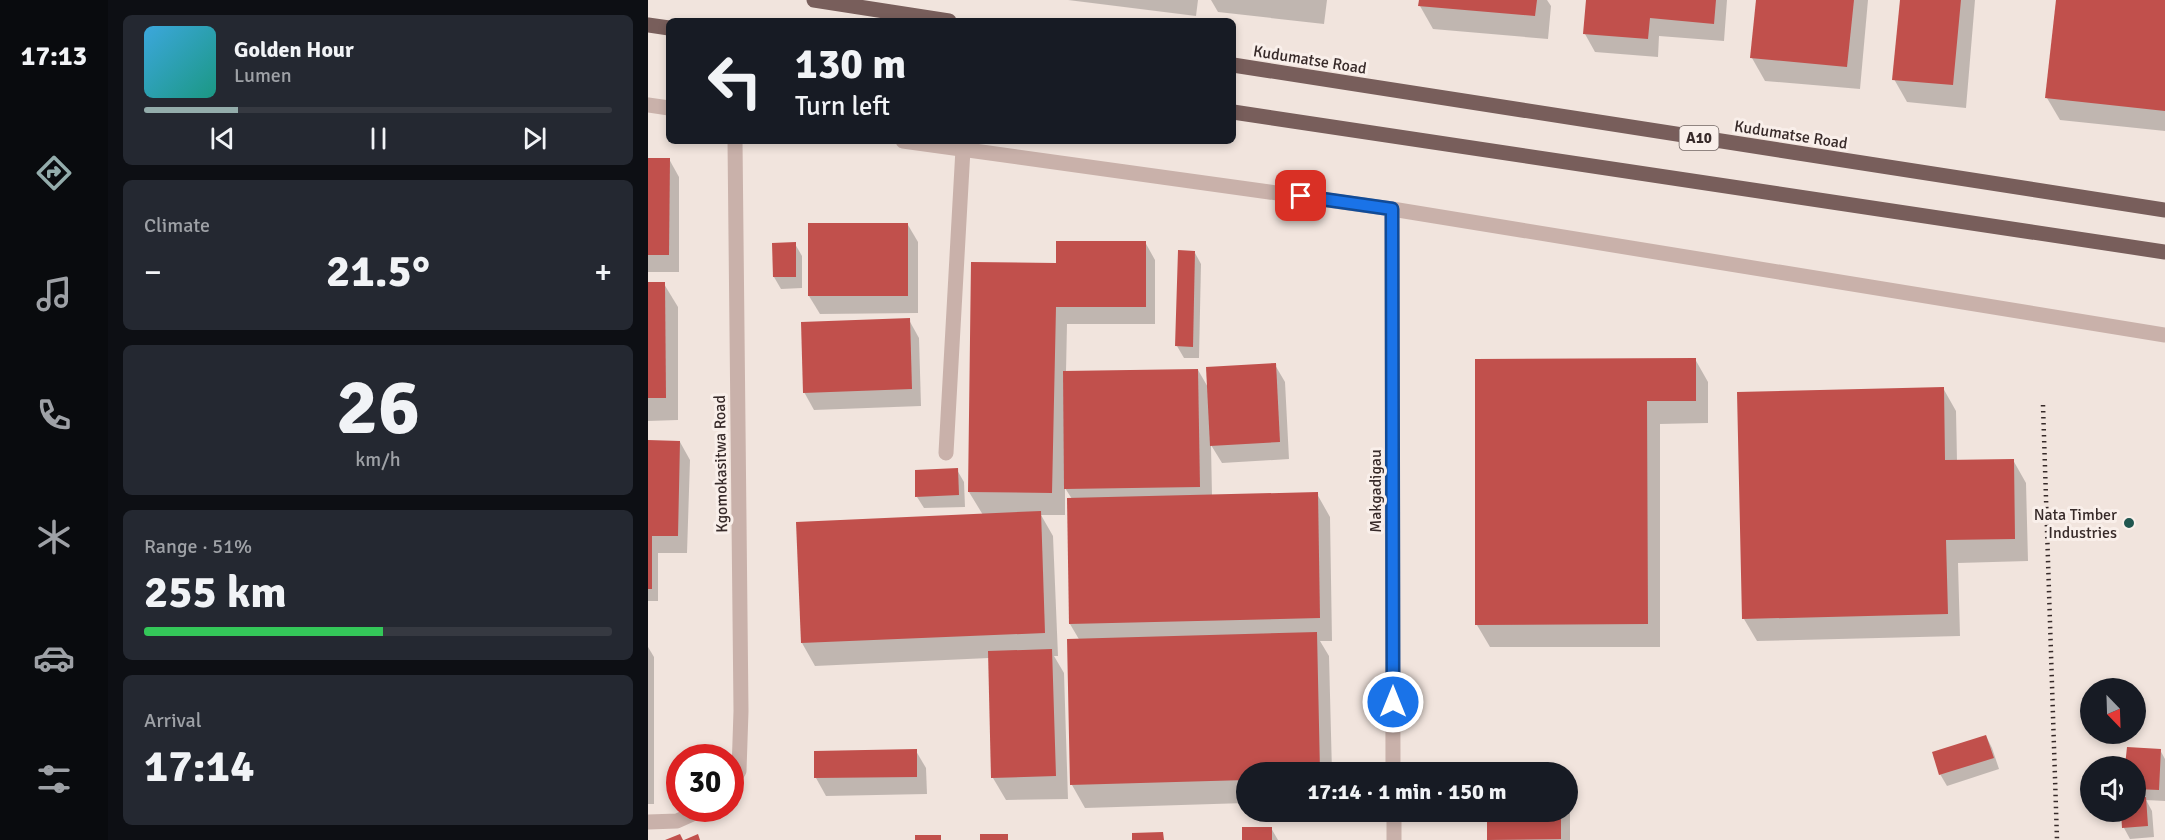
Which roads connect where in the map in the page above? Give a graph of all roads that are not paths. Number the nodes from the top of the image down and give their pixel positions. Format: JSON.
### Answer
{"nodes":[{"id":1,"x":814,"y":0,"type":"edge"},
{"id":2,"x":930,"y":18,"type":"edge"},
{"id":3,"x":648,"y":25,"type":"edge"},
{"id":4,"x":666,"y":28,"type":"edge"},
{"id":5,"x":1236,"y":65,"type":"edge"},
{"id":6,"x":648,"y":105,"type":"edge"},
{"id":7,"x":666,"y":108,"type":"edge"},
{"id":8,"x":1236,"y":112,"type":"edge"},
{"id":9,"x":735,"y":144,"type":"edge"},
{"id":10,"x":926,"y":144,"type":"edge"},
{"id":11,"x":963,"y":149,"type":"junction"},
{"id":12,"x":1392,"y":209,"type":"junction"},
{"id":13,"x":2165,"y":210,"type":"edge"},
{"id":14,"x":2165,"y":252,"type":"edge"},
{"id":15,"x":2165,"y":335,"type":"edge"},
{"id":16,"x":946,"y":453,"type":"dead end"},
{"id":17,"x":739,"y":744,"type":"edge"},
{"id":18,"x":1393,"y":762,"type":"edge"},
{"id":19,"x":666,"y":821,"type":"edge"},
{"id":20,"x":648,"y":822,"type":"edge"},
{"id":21,"x":1394,"y":822,"type":"edge"},
{"id":22,"x":1394,"y":840,"type":"edge"}],
"edges":[{"from":1,"to":2,"type":"main road"},
{"from":3,"to":4,"type":"main road"},
{"from":5,"to":13,"type":"main road","name":"Kudumatse Road","number":"A10"},
{"from":6,"to":7,"type":"street"},
{"from":8,"to":14,"type":"main road"},
{"from":9,"to":17,"type":"street","name":"Kgomokasitwa Road"},
{"from":10,"to":11,"type":"street"},
{"from":11,"to":12,"type":"street"},
{"from":11,"to":16,"type":"street"},
{"from":12,"to":15,"type":"street"},
{"from":12,"to":18,"type":"street","name":"Makgadigau"},
{"from":19,"to":20,"type":"street"},
{"from":21,"to":22,"type":"street"}]}
